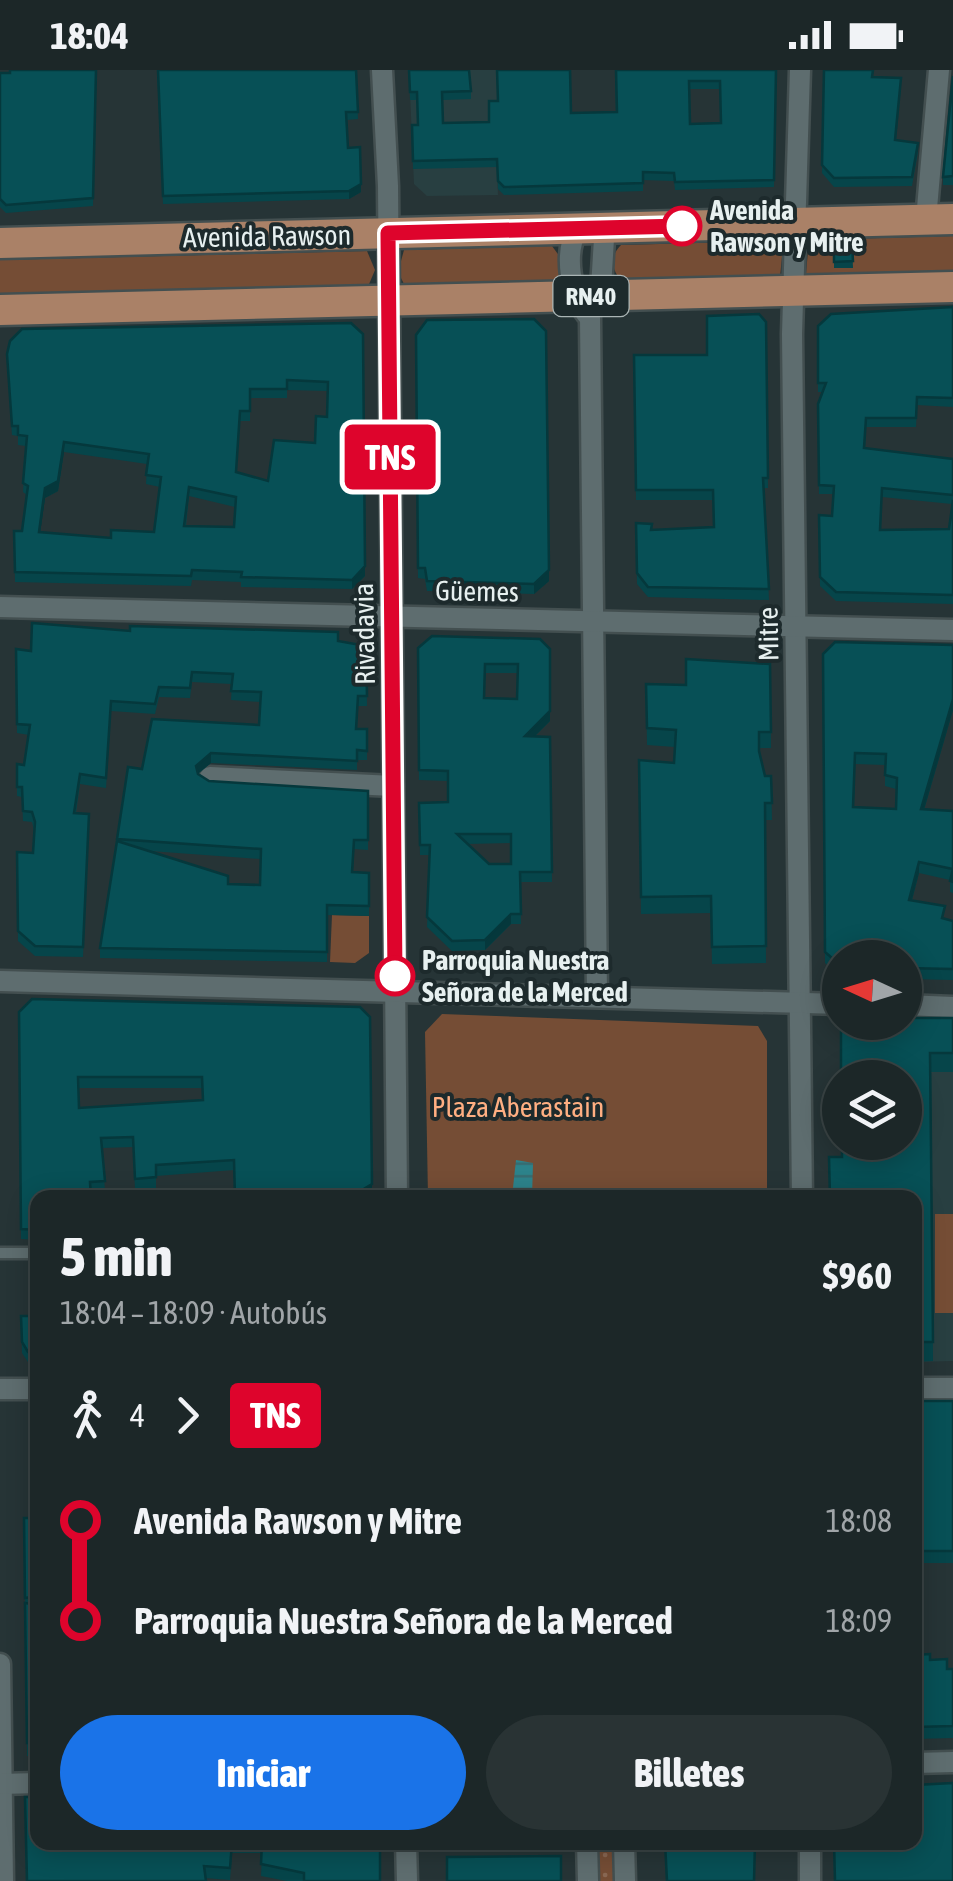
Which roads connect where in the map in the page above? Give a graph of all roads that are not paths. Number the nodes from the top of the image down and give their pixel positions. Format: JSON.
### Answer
{"nodes":[{"id":1,"x":382,"y":70,"type":"edge"},
{"id":2,"x":800,"y":70,"type":"edge"},
{"id":3,"x":939,"y":70,"type":"edge"},
{"id":4,"x":939,"y":219,"type":"edge"},
{"id":5,"x":796,"y":223,"type":"junction"},
{"id":6,"x":588,"y":228,"type":"junction"},
{"id":7,"x":388,"y":233,"type":"junction"},
{"id":8,"x":0,"y":242,"type":"edge"},
{"id":9,"x":953,"y":287,"type":"edge"},
{"id":10,"x":794,"y":290,"type":"junction"},
{"id":11,"x":389,"y":301,"type":"junction"},
{"id":12,"x":589,"y":303,"type":"junction"},
{"id":13,"x":0,"y":310,"type":"edge"},
{"id":14,"x":0,"y":607,"type":"edge"},
{"id":15,"x":392,"y":616,"type":"junction"},
{"id":16,"x":593,"y":622,"type":"junction"},
{"id":17,"x":795,"y":627,"type":"junction"},
{"id":18,"x":953,"y":630,"type":"edge"},
{"id":19,"x":210,"y":777,"type":"edge"},
{"id":20,"x":393,"y":786,"type":"junction"},
{"id":21,"x":0,"y":981,"type":"edge"},
{"id":22,"x":395,"y":992,"type":"junction"},
{"id":23,"x":597,"y":997,"type":"junction"},
{"id":24,"x":800,"y":1003,"type":"junction"},
{"id":25,"x":822,"y":1004,"type":"edge"},
{"id":26,"x":922,"y":1006,"type":"edge"},
{"id":27,"x":953,"y":1007,"type":"edge"},
{"id":28,"x":397,"y":1190,"type":"edge"},
{"id":29,"x":802,"y":1190,"type":"edge"},
{"id":30,"x":0,"y":1253,"type":"edge"},
{"id":31,"x":30,"y":1253,"type":"edge"},
{"id":32,"x":922,"y":1388,"type":"edge"},
{"id":33,"x":953,"y":1388,"type":"edge"},
{"id":34,"x":0,"y":1389,"type":"edge"},
{"id":35,"x":30,"y":1389,"type":"edge"},
{"id":36,"x":0,"y":1664,"type":"edge"},
{"id":37,"x":953,"y":1762,"type":"edge"},
{"id":38,"x":922,"y":1763,"type":"edge"},
{"id":39,"x":30,"y":1783,"type":"edge"},
{"id":40,"x":1,"y":1784,"type":"edge"},
{"id":41,"x":406,"y":1850,"type":"edge"},
{"id":42,"x":587,"y":1850,"type":"edge"},
{"id":43,"x":624,"y":1850,"type":"edge"},
{"id":44,"x":810,"y":1850,"type":"edge"},
{"id":45,"x":3,"y":1881,"type":"edge"},
{"id":46,"x":407,"y":1881,"type":"edge"},
{"id":47,"x":588,"y":1881,"type":"edge"},
{"id":48,"x":625,"y":1881,"type":"edge"},
{"id":49,"x":810,"y":1881,"type":"edge"}],
"edges":[{"from":1,"to":7,"type":"street","name":"Rivadavia"},
{"from":2,"to":5,"type":"street","name":"Mitre"},
{"from":3,"to":4,"type":"street"},
{"from":4,"to":5,"type":"main road","name":"Avenida Rawson"},
{"from":5,"to":6,"type":"main road","name":"Avenida Rawson"},
{"from":5,"to":10,"type":"street","name":"Mitre"},
{"from":6,"to":7,"type":"main road","name":"Avenida Rawson"},
{"from":6,"to":12,"type":"street"},
{"from":6,"to":12,"type":"street"},
{"from":7,"to":8,"type":"main road","name":"Avenida Rawson"},
{"from":7,"to":11,"type":"street","name":"Rivadavia"},
{"from":9,"to":10,"type":"main road","number":"RN40"},
{"from":10,"to":12,"type":"main road","number":"RN40"},
{"from":10,"to":17,"type":"street","name":"Mitre"},
{"from":11,"to":12,"type":"main road","number":"RN40"},
{"from":11,"to":13,"type":"main road","number":"RN40"},
{"from":11,"to":15,"type":"street","name":"Rivadavia"},
{"from":12,"to":16,"type":"street"},
{"from":14,"to":15,"type":"street","name":"Güemes"},
{"from":15,"to":16,"type":"street","name":"Güemes"},
{"from":15,"to":20,"type":"street","name":"Rivadavia"},
{"from":16,"to":17,"type":"street","name":"Güemes"},
{"from":16,"to":23,"type":"street"},
{"from":17,"to":18,"type":"street","name":"Güemes"},
{"from":17,"to":24,"type":"street","name":"Mitre"},
{"from":19,"to":20,"type":"street"},
{"from":20,"to":22,"type":"street","name":"Rivadavia"},
{"from":21,"to":22,"type":"street"},
{"from":22,"to":23,"type":"street"},
{"from":22,"to":28,"type":"street","name":"Rivadavia"},
{"from":23,"to":24,"type":"street"},
{"from":24,"to":25,"type":"street"},
{"from":24,"to":29,"type":"street","name":"Mitre"},
{"from":26,"to":27,"type":"street"},
{"from":30,"to":31,"type":"lane"},
{"from":32,"to":33,"type":"street"},
{"from":34,"to":35,"type":"street"},
{"from":36,"to":40,"type":"street"},
{"from":37,"to":38,"type":"street"},
{"from":39,"to":40,"type":"street"},
{"from":40,"to":45,"type":"street"},
{"from":41,"to":46,"type":"street"},
{"from":42,"to":47,"type":"street"},
{"from":43,"to":48,"type":"street"},
{"from":44,"to":49,"type":"street"}]}
